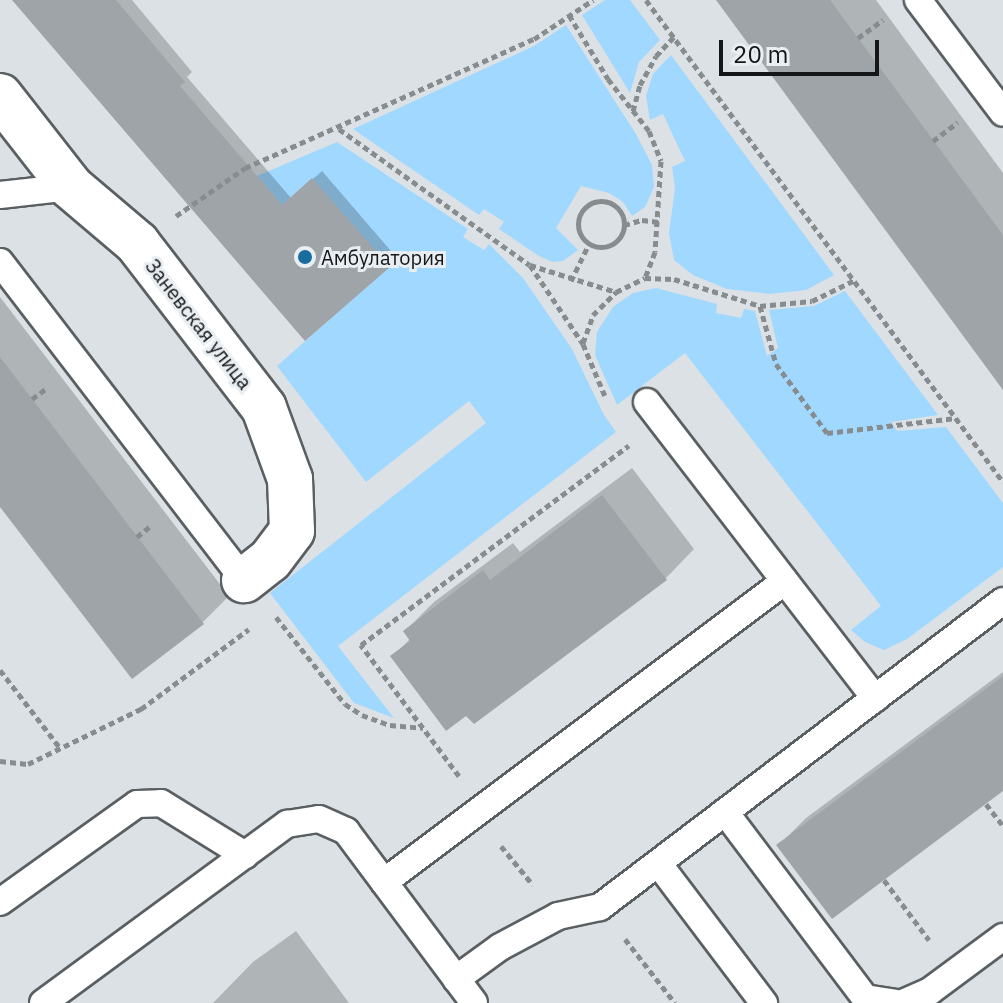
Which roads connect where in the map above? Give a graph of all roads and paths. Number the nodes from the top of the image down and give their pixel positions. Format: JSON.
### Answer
{"nodes":[{"id":1,"x":593,"y":0,"type":"edge"},
{"id":2,"x":646,"y":0,"type":"edge"},
{"id":3,"x":918,"y":0,"type":"edge"},
{"id":4,"x":569,"y":15,"type":"junction"},
{"id":5,"x":674,"y":37,"type":"junction"},
{"id":6,"x":0,"y":96,"type":"edge"},
{"id":7,"x":633,"y":112,"type":"junction"},
{"id":8,"x":1003,"y":113,"type":"edge"},
{"id":9,"x":338,"y":128,"type":"junction"},
{"id":10,"x":71,"y":187,"type":"junction"},
{"id":11,"x":0,"y":195,"type":"edge"},
{"id":12,"x":659,"y":222,"type":"junction"},
{"id":13,"x":624,"y":225,"type":"junction"},
{"id":14,"x":137,"y":243,"type":"junction"},
{"id":15,"x":589,"y":244,"type":"junction"},
{"id":16,"x":0,"y":262,"type":"edge"},
{"id":17,"x":645,"y":278,"type":"junction"},
{"id":18,"x":571,"y":281,"type":"junction"},
{"id":19,"x":853,"y":281,"type":"junction"},
{"id":20,"x":616,"y":292,"type":"junction"},
{"id":21,"x":760,"y":306,"type":"junction"},
{"id":22,"x":583,"y":344,"type":"dead end"},
{"id":23,"x":654,"y":411,"type":"joint"},
{"id":24,"x":956,"y":418,"type":"junction"},
{"id":25,"x":1003,"y":482,"type":"edge"},
{"id":26,"x":785,"y":581,"type":"junction"},
{"id":27,"x":258,"y":596,"type":"junction"},
{"id":28,"x":1003,"y":601,"type":"edge"},
{"id":29,"x":0,"y":670,"type":"edge"},
{"id":30,"x":875,"y":698,"type":"junction"},
{"id":31,"x":424,"y":728,"type":"junction"},
{"id":32,"x":60,"y":748,"type":"junction"},
{"id":33,"x":0,"y":761,"type":"edge"},
{"id":34,"x":986,"y":804,"type":"dead end"},
{"id":35,"x":479,"y":811,"type":"junction"},
{"id":36,"x":725,"y":812,"type":"junction"},
{"id":37,"x":1003,"y":826,"type":"edge"},
{"id":38,"x":245,"y":855,"type":"junction"},
{"id":39,"x":658,"y":863,"type":"junction"},
{"id":40,"x":884,"y":880,"type":"dead end"},
{"id":41,"x":384,"y":882,"type":"junction"},
{"id":42,"x":0,"y":902,"type":"edge"},
{"id":43,"x":600,"y":907,"type":"junction"},
{"id":44,"x":558,"y":916,"type":"junction"},
{"id":45,"x":1003,"y":937,"type":"edge"},
{"id":46,"x":954,"y":973,"type":"junction"},
{"id":47,"x":456,"y":979,"type":"junction"},
{"id":48,"x":857,"y":1001,"type":"edge"},
{"id":49,"x":43,"y":1003,"type":"edge"},
{"id":50,"x":474,"y":1003,"type":"edge"},
{"id":51,"x":675,"y":1003,"type":"edge"},
{"id":52,"x":764,"y":1003,"type":"edge"},
{"id":53,"x":896,"y":1003,"type":"edge"},
{"id":54,"x":903,"y":1003,"type":"edge"}],
"edges":[{"from":1,"to":4,"type":"path"},
{"from":2,"to":5,"type":"path"},
{"from":3,"to":8,"type":"lane"},
{"from":4,"to":7,"type":"path"},
{"from":4,"to":9,"type":"path"},
{"from":5,"to":7,"type":"path"},
{"from":5,"to":19,"type":"path"},
{"from":6,"to":10,"type":"street","name":"Заневская улица"},
{"from":7,"to":12,"type":"path"},
{"from":9,"to":14,"type":"path"},
{"from":9,"to":18,"type":"path"},
{"from":10,"to":11,"type":"lane"},
{"from":10,"to":14,"type":"street","name":"Заневская улица"},
{"from":12,"to":13,"type":"path"},
{"from":12,"to":17,"type":"path"},
{"from":13,"to":15,"type":"path"},
{"from":13,"to":15,"type":"path"},
{"from":14,"to":27,"type":"street","name":"Заневская улица"},
{"from":15,"to":18,"type":"path"},
{"from":16,"to":27,"type":"lane"},
{"from":17,"to":20,"type":"path"},
{"from":17,"to":21,"type":"path"},
{"from":18,"to":20,"type":"path"},
{"from":19,"to":21,"type":"path"},
{"from":19,"to":24,"type":"path"},
{"from":20,"to":22,"type":"path"},
{"from":21,"to":24,"type":"path"},
{"from":23,"to":26,"type":"lane"},
{"from":23,"to":31,"type":"path"},
{"from":24,"to":25,"type":"path"},
{"from":26,"to":30,"type":"lane"},
{"from":26,"to":35,"type":"lane"},
{"from":27,"to":31,"type":"path"},
{"from":27,"to":32,"type":"path"},
{"from":28,"to":30,"type":"lane"},
{"from":29,"to":32,"type":"path"},
{"from":30,"to":36,"type":"lane"},
{"from":31,"to":35,"type":"path"},
{"from":32,"to":33,"type":"path"},
{"from":34,"to":37,"type":"path"},
{"from":35,"to":41,"type":"lane"},
{"from":35,"to":44,"type":"path"},
{"from":36,"to":39,"type":"lane"},
{"from":36,"to":48,"type":"lane"},
{"from":38,"to":41,"type":"lane"},
{"from":38,"to":42,"type":"lane"},
{"from":38,"to":49,"type":"lane"},
{"from":39,"to":43,"type":"lane"},
{"from":39,"to":52,"type":"lane"},
{"from":40,"to":46,"type":"path"},
{"from":41,"to":47,"type":"lane"},
{"from":43,"to":44,"type":"lane"},
{"from":43,"to":51,"type":"path"},
{"from":44,"to":47,"type":"lane"},
{"from":45,"to":46,"type":"lane"},
{"from":46,"to":54,"type":"lane"},
{"from":47,"to":50,"type":"lane"},
{"from":48,"to":53,"type":"lane"}]}
